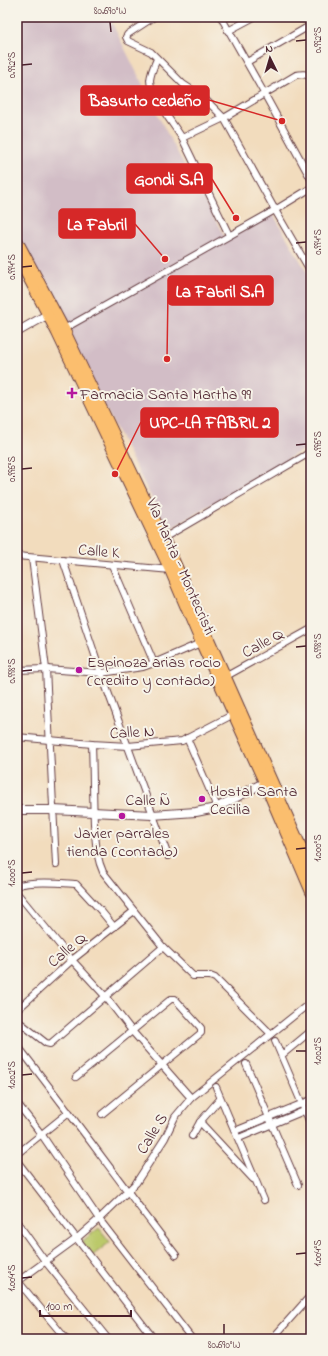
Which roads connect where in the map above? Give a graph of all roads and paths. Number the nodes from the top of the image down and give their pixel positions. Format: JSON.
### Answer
{"nodes":[{"id":1,"x":154,"y":17,"type":"edge"},
{"id":2,"x":221,"y":17,"type":"edge"},
{"id":3,"x":254,"y":17,"type":"edge"},
{"id":4,"x":311,"y":25,"type":"edge"},
{"id":5,"x":228,"y":31,"type":"junction"},
{"id":6,"x":157,"y":58,"type":"junction"},
{"id":7,"x":247,"y":62,"type":"junction"},
{"id":8,"x":311,"y":78,"type":"edge"},
{"id":9,"x":264,"y":93,"type":"junction"},
{"id":10,"x":224,"y":118,"type":"junction"},
{"id":11,"x":182,"y":138,"type":"junction"},
{"id":12,"x":311,"y":179,"type":"edge"},
{"id":13,"x":311,"y":188,"type":"edge"},
{"id":14,"x":275,"y":210,"type":"junction"},
{"id":15,"x":229,"y":235,"type":"junction"},
{"id":16,"x":17,"y":241,"type":"edge"},
{"id":17,"x":17,"y":256,"type":"edge"},
{"id":18,"x":311,"y":272,"type":"edge"},
{"id":19,"x":51,"y":313,"type":"junction"},
{"id":20,"x":60,"y":331,"type":"junction"},
{"id":21,"x":17,"y":332,"type":"edge"},
{"id":22,"x":309,"y":453,"type":"edge"},
{"id":23,"x":311,"y":462,"type":"edge"},
{"id":24,"x":160,"y":540,"type":"junction"},
{"id":25,"x":17,"y":556,"type":"edge"},
{"id":26,"x":32,"y":558,"type":"junction"},
{"id":27,"x":63,"y":560,"type":"junction"},
{"id":28,"x":112,"y":564,"type":"junction"},
{"id":29,"x":174,"y":571,"type":"junction"},
{"id":30,"x":311,"y":629,"type":"edge"},
{"id":31,"x":205,"y":641,"type":"junction"},
{"id":32,"x":154,"y":663,"type":"junction"},
{"id":33,"x":46,"y":669,"type":"junction"},
{"id":34,"x":17,"y":670,"type":"edge"},
{"id":35,"x":101,"y":673,"type":"junction"},
{"id":36,"x":222,"y":679,"type":"junction"},
{"id":37,"x":237,"y":712,"type":"junction"},
{"id":38,"x":17,"y":737,"type":"edge"},
{"id":39,"x":187,"y":738,"type":"junction"},
{"id":40,"x":50,"y":739,"type":"junction"},
{"id":41,"x":92,"y":744,"type":"junction"},
{"id":42,"x":128,"y":746,"type":"junction"},
{"id":43,"x":268,"y":780,"type":"junction"},
{"id":44,"x":217,"y":807,"type":"junction"},
{"id":45,"x":17,"y":810,"type":"edge"},
{"id":46,"x":53,"y":810,"type":"junction"},
{"id":47,"x":94,"y":813,"type":"junction"},
{"id":48,"x":152,"y":815,"type":"junction"},
{"id":49,"x":168,"y":856,"type":"dead end"},
{"id":50,"x":56,"y":864,"type":"dead end"},
{"id":51,"x":311,"y":869,"type":"edge"},
{"id":52,"x":17,"y":886,"type":"edge"},
{"id":53,"x":311,"y":892,"type":"edge"},
{"id":54,"x":17,"y":893,"type":"edge"},
{"id":55,"x":134,"y":911,"type":"junction"},
{"id":56,"x":114,"y":927,"type":"junction"},
{"id":57,"x":163,"y":947,"type":"junction"},
{"id":58,"x":72,"y":960,"type":"junction"},
{"id":59,"x":105,"y":996,"type":"junction"},
{"id":60,"x":311,"y":1002,"type":"edge"},
{"id":61,"x":17,"y":1010,"type":"edge"},
{"id":62,"x":17,"y":1020,"type":"edge"},
{"id":63,"x":132,"y":1031,"type":"junction"},
{"id":64,"x":311,"y":1031,"type":"edge"},
{"id":65,"x":271,"y":1034,"type":"junction"},
{"id":66,"x":276,"y":1041,"type":"dead end"},
{"id":67,"x":17,"y":1045,"type":"edge"},
{"id":68,"x":282,"y":1055,"type":"junction"},
{"id":69,"x":246,"y":1064,"type":"dead end"},
{"id":70,"x":162,"y":1066,"type":"junction"},
{"id":71,"x":76,"y":1077,"type":"dead end"},
{"id":72,"x":216,"y":1087,"type":"dead end"},
{"id":73,"x":191,"y":1098,"type":"junction"},
{"id":74,"x":220,"y":1098,"type":"junction"},
{"id":75,"x":311,"y":1100,"type":"edge"},
{"id":76,"x":17,"y":1103,"type":"edge"},
{"id":77,"x":302,"y":1104,"type":"junction"},
{"id":78,"x":308,"y":1109,"type":"edge"},
{"id":79,"x":69,"y":1112,"type":"junction"},
{"id":80,"x":102,"y":1114,"type":"dead end"},
{"id":81,"x":271,"y":1120,"type":"junction"},
{"id":82,"x":200,"y":1122,"type":"junction"},
{"id":83,"x":311,"y":1125,"type":"edge"},
{"id":84,"x":235,"y":1131,"type":"junction"},
{"id":85,"x":42,"y":1135,"type":"junction"},
{"id":86,"x":192,"y":1136,"type":"dead end"},
{"id":87,"x":239,"y":1138,"type":"junction"},
{"id":88,"x":17,"y":1154,"type":"edge"},
{"id":89,"x":17,"y":1161,"type":"edge"},
{"id":90,"x":257,"y":1183,"type":"junction"},
{"id":91,"x":298,"y":1185,"type":"dead end"},
{"id":92,"x":127,"y":1192,"type":"junction"},
{"id":93,"x":264,"y":1200,"type":"dead end"},
{"id":94,"x":99,"y":1219,"type":"junction"},
{"id":95,"x":17,"y":1222,"type":"edge"},
{"id":96,"x":76,"y":1239,"type":"junction"},
{"id":97,"x":176,"y":1255,"type":"dead end"},
{"id":98,"x":45,"y":1260,"type":"junction"},
{"id":99,"x":17,"y":1281,"type":"edge"},
{"id":100,"x":311,"y":1296,"type":"edge"},
{"id":101,"x":66,"y":1339,"type":"edge"},
{"id":102,"x":108,"y":1339,"type":"edge"},
{"id":103,"x":154,"y":1339,"type":"edge"},
{"id":104,"x":192,"y":1339,"type":"edge"},
{"id":105,"x":272,"y":1339,"type":"edge"}],
"edges":[{"from":1,"to":6,"type":"street"},
{"from":2,"to":5,"type":"street"},
{"from":3,"to":5,"type":"street"},
{"from":4,"to":7,"type":"street"},
{"from":5,"to":7,"type":"street"},
{"from":6,"to":10,"type":"street"},
{"from":6,"to":11,"type":"street"},
{"from":7,"to":9,"type":"street"},
{"from":8,"to":9,"type":"street"},
{"from":9,"to":10,"type":"street"},
{"from":9,"to":12,"type":"street"},
{"from":10,"to":11,"type":"street"},
{"from":10,"to":14,"type":"street"},
{"from":11,"to":15,"type":"street"},
{"from":13,"to":14,"type":"street"},
{"from":14,"to":15,"type":"street"},
{"from":14,"to":18,"type":"street"},
{"from":15,"to":20,"type":"street"},
{"from":16,"to":19,"type":"main road","name":"Vía Manta - Montecristi"},
{"from":17,"to":19,"type":"main road","name":"Vía Manta - Montecristi"},
{"from":19,"to":20,"type":"main road","name":"Vía Manta - Montecristi"},
{"from":19,"to":21,"type":"street"},
{"from":20,"to":24,"type":"main road","name":"Vía Manta - Montecristi"},
{"from":22,"to":23,"type":"street"},
{"from":22,"to":24,"type":"street"},
{"from":24,"to":29,"type":"main road","name":"Vía Manta - Montecristi"},
{"from":25,"to":26,"type":"street","name":"Calle K"},
{"from":26,"to":27,"type":"street","name":"Calle K"},
{"from":26,"to":33,"type":"street"},
{"from":27,"to":28,"type":"street","name":"Calle K"},
{"from":27,"to":35,"type":"street"},
{"from":28,"to":29,"type":"street","name":"Calle K"},
{"from":28,"to":32,"type":"street"},
{"from":29,"to":31,"type":"main road","name":"Vía Manta - Montecristi"},
{"from":30,"to":36,"type":"street","name":"Calle Q"},
{"from":31,"to":32,"type":"street"},
{"from":31,"to":36,"type":"main road","name":"Vía Manta - Montecristi"},
{"from":32,"to":35,"type":"street"},
{"from":33,"to":34,"type":"street"},
{"from":33,"to":35,"type":"street"},
{"from":33,"to":40,"type":"street"},
{"from":35,"to":42,"type":"street"},
{"from":36,"to":37,"type":"main road","name":"Vía Manta - Montecristi"},
{"from":37,"to":39,"type":"street","name":"Calle N"},
{"from":37,"to":43,"type":"main road","name":"Vía Manta - Montecristi"},
{"from":38,"to":40,"type":"street","name":"Calle N"},
{"from":39,"to":42,"type":"street","name":"Calle N"},
{"from":39,"to":44,"type":"street"},
{"from":40,"to":41,"type":"street","name":"Calle N"},
{"from":40,"to":46,"type":"street"},
{"from":41,"to":42,"type":"street","name":"Calle N"},
{"from":41,"to":47,"type":"street"},
{"from":42,"to":48,"type":"street"},
{"from":43,"to":44,"type":"street","name":"Calle Ñ"},
{"from":43,"to":51,"type":"main road","name":"Vía Manta - Montecristi"},
{"from":43,"to":53,"type":"main road","name":"Vía Manta - Montecristi"},
{"from":44,"to":48,"type":"street","name":"Calle Ñ"},
{"from":45,"to":46,"type":"street","name":"Calle Ñ"},
{"from":46,"to":47,"type":"street","name":"Calle Ñ"},
{"from":46,"to":50,"type":"street"},
{"from":47,"to":48,"type":"street","name":"Calle Ñ"},
{"from":47,"to":55,"type":"street"},
{"from":48,"to":49,"type":"street"},
{"from":52,"to":56,"type":"street"},
{"from":54,"to":58,"type":"street"},
{"from":55,"to":56,"type":"street","name":"Calle Q"},
{"from":55,"to":57,"type":"street"},
{"from":56,"to":58,"type":"street","name":"Calle Q"},
{"from":57,"to":59,"type":"street"},
{"from":57,"to":65,"type":"street"},
{"from":58,"to":59,"type":"street"},
{"from":58,"to":61,"type":"street","name":"Calle Q"},
{"from":59,"to":62,"type":"street"},
{"from":59,"to":63,"type":"street"},
{"from":60,"to":65,"type":"street","name":"Calle S"},
{"from":63,"to":70,"type":"street"},
{"from":63,"to":70,"type":"street"},
{"from":63,"to":71,"type":"street"},
{"from":64,"to":68,"type":"street"},
{"from":65,"to":73,"type":"street","name":"Calle S"},
{"from":66,"to":68,"type":"street"},
{"from":67,"to":79,"type":"street"},
{"from":68,"to":77,"type":"street"},
{"from":69,"to":81,"type":"street"},
{"from":70,"to":73,"type":"street"},
{"from":70,"to":80,"type":"street"},
{"from":72,"to":74,"type":"street"},
{"from":73,"to":92,"type":"street","name":"Calle S"},
{"from":74,"to":82,"type":"street"},
{"from":74,"to":84,"type":"street"},
{"from":75,"to":77,"type":"street"},
{"from":76,"to":85,"type":"street"},
{"from":77,"to":78,"type":"street"},
{"from":77,"to":81,"type":"street"},
{"from":78,"to":81,"type":"street"},
{"from":78,"to":83,"type":"street"},
{"from":79,"to":85,"type":"street"},
{"from":79,"to":92,"type":"street"},
{"from":81,"to":84,"type":"street"},
{"from":81,"to":87,"type":"street"},
{"from":81,"to":91,"type":"street"},
{"from":82,"to":86,"type":"street"},
{"from":82,"to":90,"type":"street"},
{"from":84,"to":87,"type":"street"},
{"from":85,"to":88,"type":"street"},
{"from":85,"to":94,"type":"street"},
{"from":87,"to":90,"type":"street"},
{"from":89,"to":96,"type":"street"},
{"from":90,"to":93,"type":"street"},
{"from":92,"to":94,"type":"street","name":"Calle S"},
{"from":92,"to":97,"type":"street"},
{"from":94,"to":96,"type":"street","name":"Calle S"},
{"from":94,"to":104,"type":"street"},
{"from":95,"to":98,"type":"street"},
{"from":96,"to":98,"type":"street","name":"Calle S"},
{"from":96,"to":103,"type":"street"},
{"from":98,"to":99,"type":"street","name":"Calle S"},
{"from":98,"to":102,"type":"street"},
{"from":99,"to":101,"type":"street"},
{"from":100,"to":105,"type":"street"}]}
